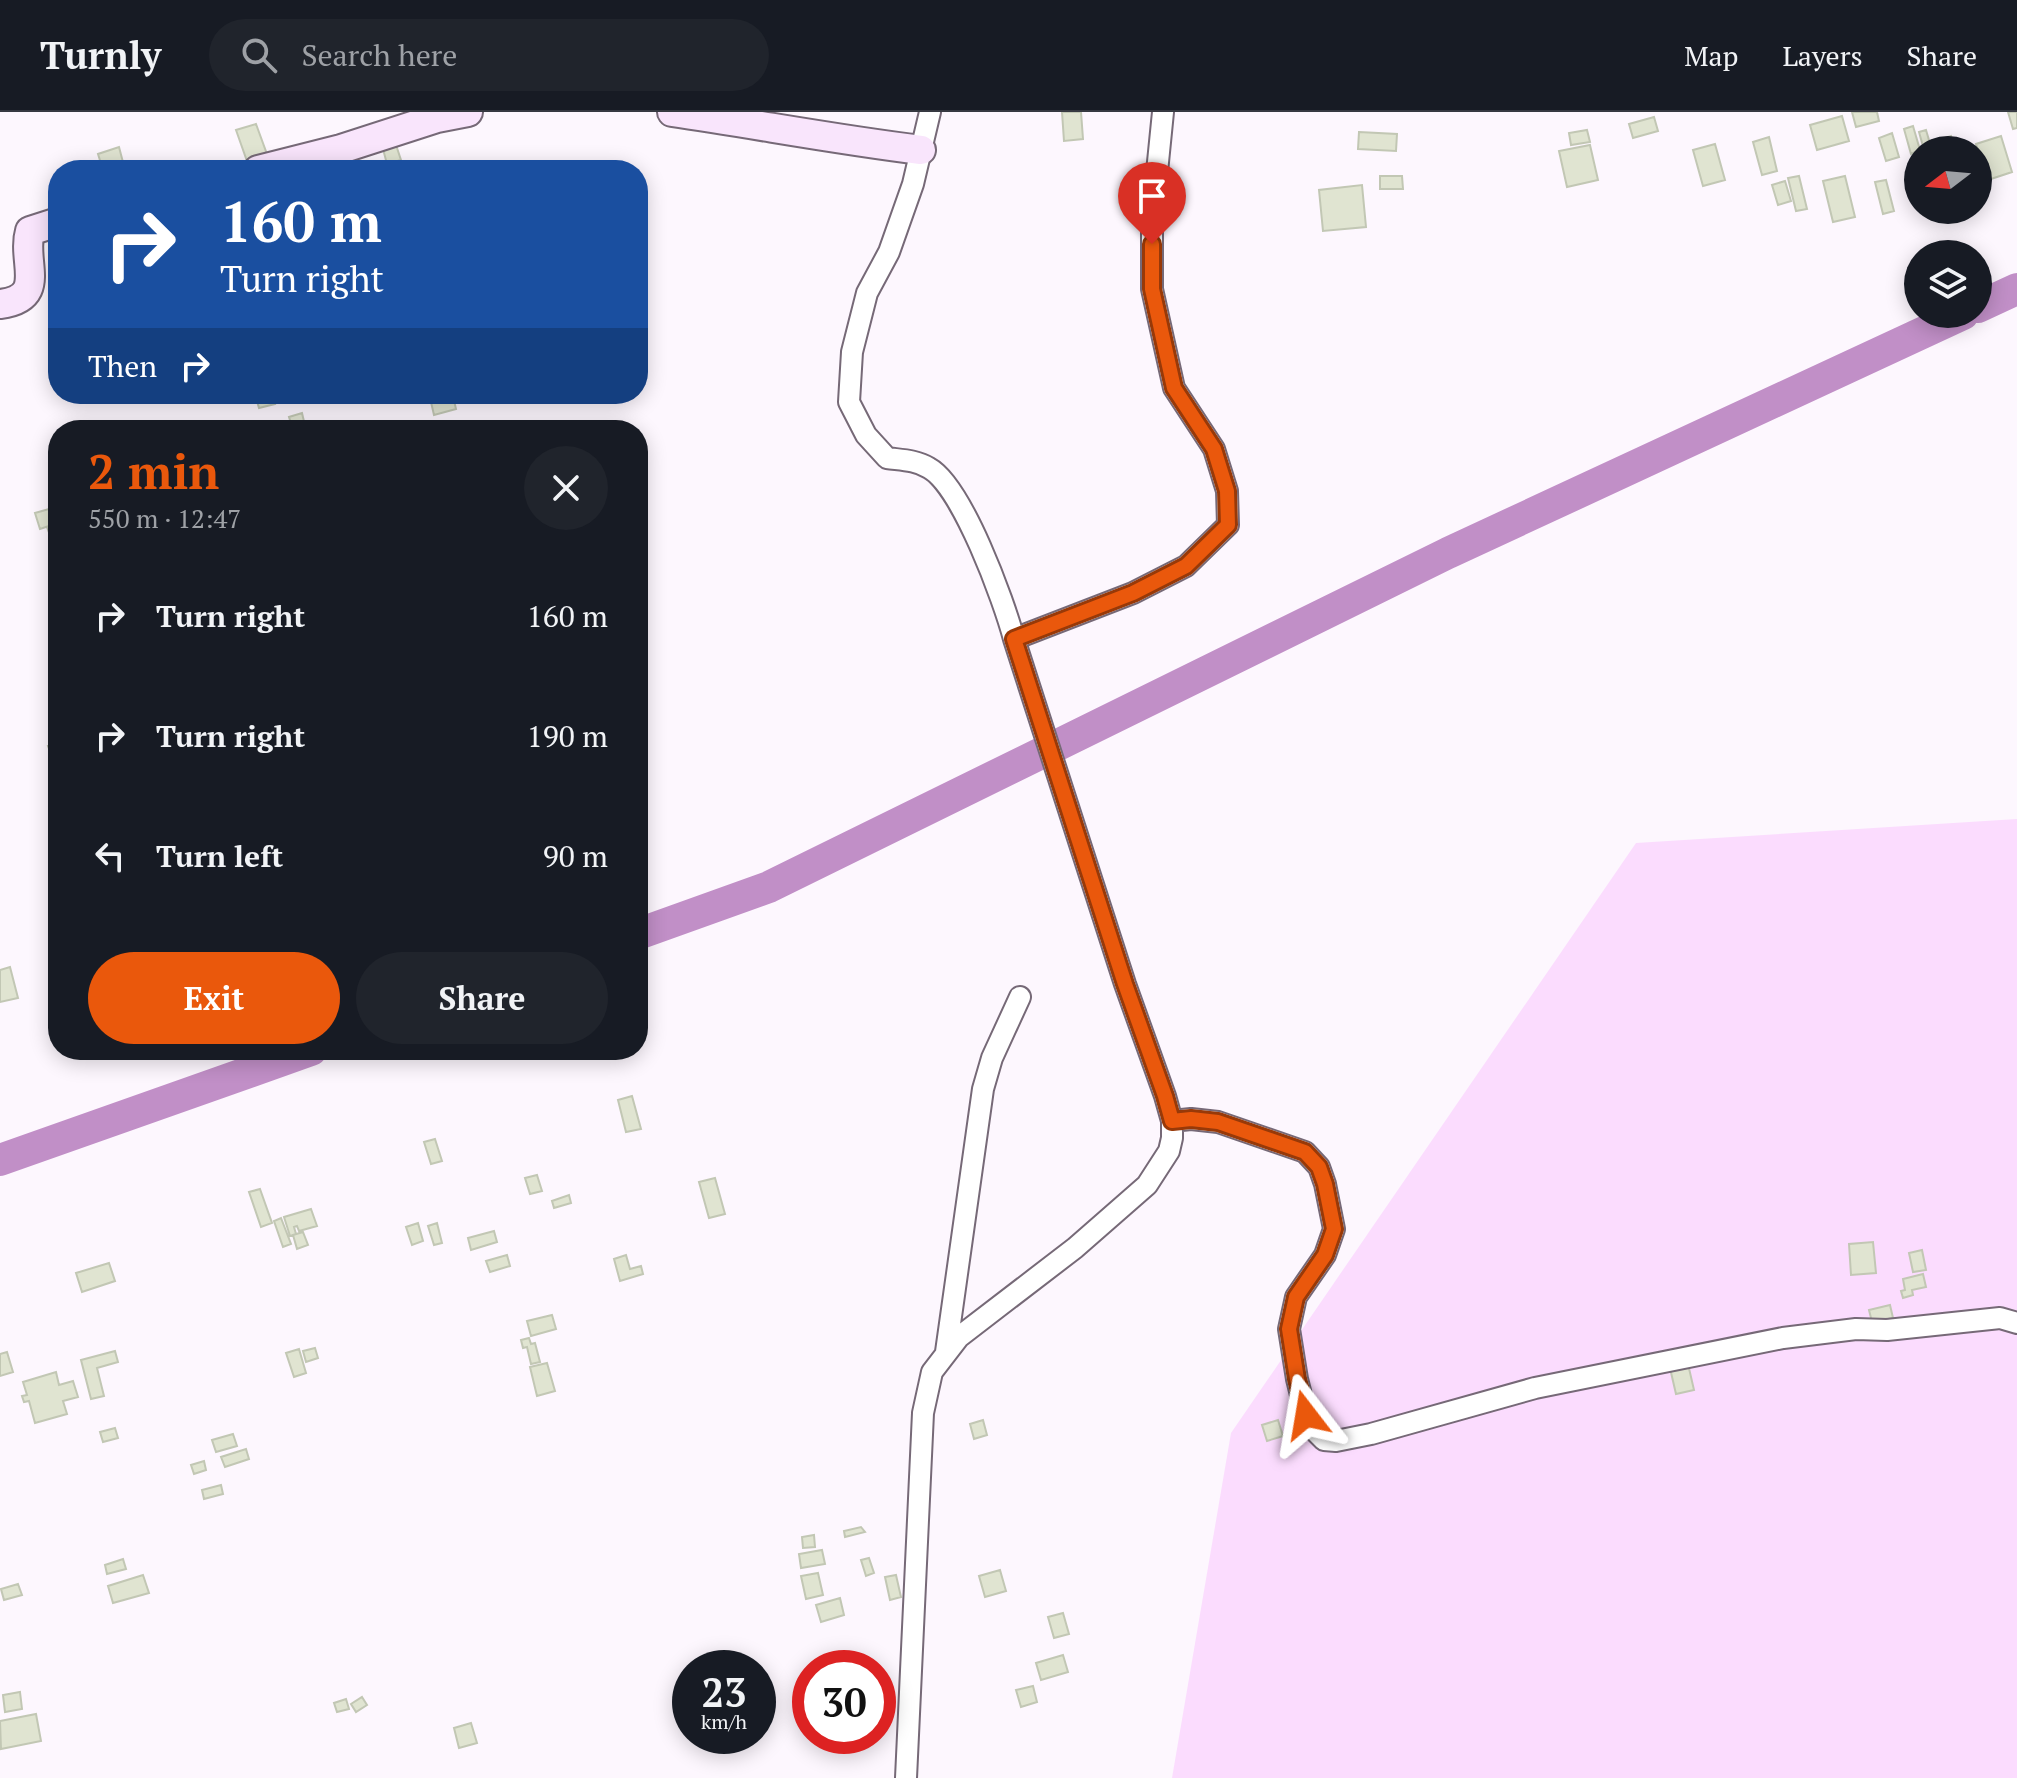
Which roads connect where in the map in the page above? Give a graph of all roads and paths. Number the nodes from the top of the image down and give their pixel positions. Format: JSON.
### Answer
{"nodes":[{"id":1,"x":468,"y":112,"type":"edge"},
{"id":2,"x":672,"y":112,"type":"edge"},
{"id":3,"x":930,"y":112,"type":"edge"},
{"id":4,"x":1163,"y":112,"type":"edge"},
{"id":5,"x":921,"y":150,"type":"junction"},
{"id":6,"x":298,"y":160,"type":"edge"},
{"id":7,"x":48,"y":225,"type":"edge"},
{"id":8,"x":0,"y":304,"type":"edge"},
{"id":9,"x":1014,"y":640,"type":"junction"},
{"id":10,"x":1020,"y":997,"type":"dead end"},
{"id":11,"x":1172,"y":1121,"type":"junction"},
{"id":12,"x":2017,"y":1323,"type":"edge"},
{"id":13,"x":946,"y":1352,"type":"junction"},
{"id":14,"x":906,"y":1778,"type":"edge"}],
"edges":[{"from":1,"to":6,"type":"street"},
{"from":2,"to":5,"type":"street"},
{"from":3,"to":5,"type":"street"},
{"from":4,"to":9,"type":"street"},
{"from":5,"to":9,"type":"street"},
{"from":7,"to":8,"type":"street"},
{"from":9,"to":11,"type":"street"},
{"from":10,"to":13,"type":"street"},
{"from":11,"to":12,"type":"street"},
{"from":11,"to":13,"type":"street"},
{"from":13,"to":14,"type":"street"}]}
